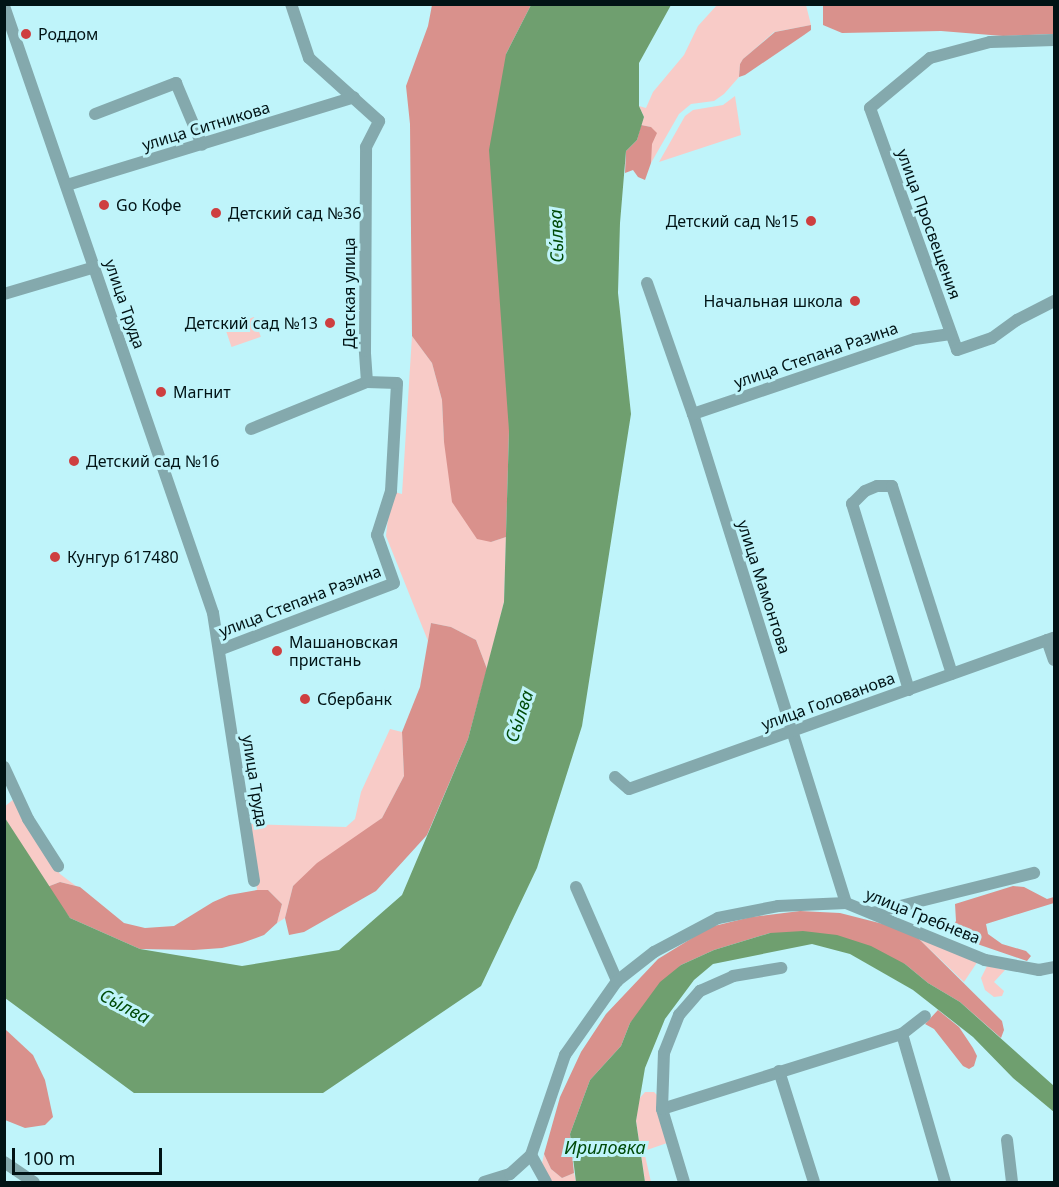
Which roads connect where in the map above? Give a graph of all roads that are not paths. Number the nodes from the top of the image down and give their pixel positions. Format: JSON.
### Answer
{"nodes":[{"id":1,"x":291,"y":4,"type":"edge"},
{"id":2,"x":4,"y":6,"type":"edge"},
{"id":3,"x":1054,"y":40,"type":"edge"},
{"id":4,"x":354,"y":97,"type":"junction"},
{"id":5,"x":94,"y":114,"type":"dead end"},
{"id":6,"x":202,"y":144,"type":"junction"},
{"id":7,"x":67,"y":185,"type":"junction"},
{"id":8,"x":95,"y":267,"type":"junction"},
{"id":9,"x":647,"y":283,"type":"dead end"},
{"id":10,"x":4,"y":294,"type":"edge"},
{"id":11,"x":1054,"y":301,"type":"edge"},
{"id":12,"x":951,"y":334,"type":"junction"},
{"id":13,"x":367,"y":382,"type":"junction"},
{"id":14,"x":693,"y":414,"type":"junction"},
{"id":15,"x":252,"y":429,"type":"dead end"},
{"id":16,"x":213,"y":613,"type":"joint"},
{"id":17,"x":1051,"y":639,"type":"edge"},
{"id":18,"x":219,"y":650,"type":"junction"},
{"id":19,"x":1054,"y":660,"type":"edge"},
{"id":20,"x":952,"y":674,"type":"junction"},
{"id":21,"x":909,"y":690,"type":"junction"},
{"id":22,"x":793,"y":731,"type":"junction"},
{"id":23,"x":4,"y":767,"type":"edge"},
{"id":24,"x":615,"y":777,"type":"dead end"},
{"id":25,"x":58,"y":866,"type":"dead end"},
{"id":26,"x":1034,"y":873,"type":"dead end"},
{"id":27,"x":254,"y":881,"type":"dead end"},
{"id":28,"x":576,"y":887,"type":"dead end"},
{"id":29,"x":846,"y":903,"type":"junction"},
{"id":30,"x":872,"y":913,"type":"junction"},
{"id":31,"x":1054,"y":967,"type":"edge"},
{"id":32,"x":781,"y":968,"type":"dead end"},
{"id":33,"x":617,"y":981,"type":"junction"},
{"id":34,"x":926,"y":1016,"type":"dead end"},
{"id":35,"x":902,"y":1034,"type":"junction"},
{"id":36,"x":778,"y":1071,"type":"junction"},
{"id":37,"x":662,"y":1108,"type":"junction"},
{"id":38,"x":1007,"y":1140,"type":"dead end"},
{"id":39,"x":531,"y":1155,"type":"junction"},
{"id":40,"x":4,"y":1162,"type":"edge"},
{"id":41,"x":33,"y":1182,"type":"edge"},
{"id":42,"x":484,"y":1182,"type":"edge"},
{"id":43,"x":546,"y":1182,"type":"edge"},
{"id":44,"x":684,"y":1182,"type":"edge"},
{"id":45,"x":814,"y":1182,"type":"edge"},
{"id":46,"x":945,"y":1182,"type":"edge"},
{"id":47,"x":1012,"y":1182,"type":"edge"}],
"edges":[{"from":1,"to":4,"type":"street","name":"Детская улица"},
{"from":2,"to":7,"type":"street","name":"улица Труда"},
{"from":3,"to":12,"type":"street","name":"улица Просвещения"},
{"from":4,"to":6,"type":"street","name":"улица Ситникова"},
{"from":4,"to":13,"type":"street","name":"Детская улица"},
{"from":5,"to":6,"type":"street"},
{"from":6,"to":7,"type":"street","name":"улица Ситникова"},
{"from":7,"to":8,"type":"street","name":"улица Труда"},
{"from":8,"to":10,"type":"street"},
{"from":8,"to":16,"type":"street","name":"улица Труда"},
{"from":9,"to":14,"type":"street","name":"улица Мамонтова"},
{"from":11,"to":12,"type":"street","name":"улица Просвещения"},
{"from":12,"to":14,"type":"street","name":"улица Степана Разина"},
{"from":13,"to":15,"type":"street"},
{"from":13,"to":18,"type":"street","name":"улица Степана Разина"},
{"from":14,"to":22,"type":"street","name":"улица Мамонтова"},
{"from":16,"to":18,"type":"street","name":"улица Степана Разина"},
{"from":17,"to":19,"type":"street"},
{"from":17,"to":20,"type":"street","name":"улица Голованова"},
{"from":18,"to":27,"type":"street","name":"улица Труда"},
{"from":20,"to":21,"type":"street","name":"улица Голованова"},
{"from":20,"to":21,"type":"street"},
{"from":21,"to":22,"type":"street","name":"улица Голованова"},
{"from":22,"to":24,"type":"street","name":"улица Голованова"},
{"from":22,"to":29,"type":"street","name":"улица Мамонтова"},
{"from":23,"to":25,"type":"street"},
{"from":26,"to":30,"type":"street"},
{"from":28,"to":33,"type":"street"},
{"from":29,"to":30,"type":"street","name":"улица Гребнева"},
{"from":29,"to":33,"type":"street","name":"улица Гребнева"},
{"from":30,"to":31,"type":"street","name":"улица Гребнева"},
{"from":32,"to":37,"type":"street"},
{"from":33,"to":39,"type":"street","name":"улица Гребнева"},
{"from":34,"to":35,"type":"street"},
{"from":35,"to":36,"type":"street"},
{"from":35,"to":46,"type":"street"},
{"from":36,"to":37,"type":"street"},
{"from":36,"to":45,"type":"street"},
{"from":37,"to":44,"type":"street"},
{"from":38,"to":47,"type":"street"},
{"from":39,"to":42,"type":"street"},
{"from":39,"to":43,"type":"street"},
{"from":40,"to":41,"type":"street"}]}
